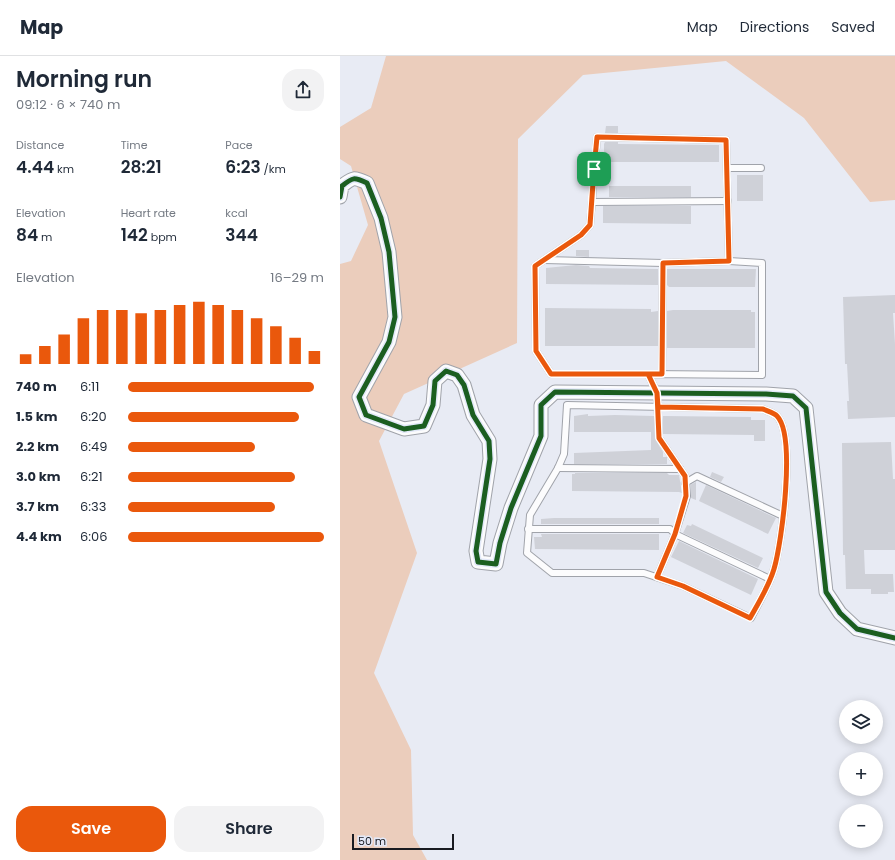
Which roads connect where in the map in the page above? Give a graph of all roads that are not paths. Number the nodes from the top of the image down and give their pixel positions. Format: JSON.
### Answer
{"nodes":[{"id":1,"x":727,"y":168,"type":"junction"},
{"id":2,"x":761,"y":168,"type":"dead end"},
{"id":3,"x":340,"y":197,"type":"edge"},
{"id":4,"x":728,"y":201,"type":"junction"},
{"id":5,"x":592,"y":202,"type":"junction"},
{"id":6,"x":544,"y":260,"type":"junction"},
{"id":7,"x":729,"y":261,"type":"junction"},
{"id":8,"x":663,"y":263,"type":"junction"},
{"id":9,"x":648,"y":374,"type":"junction"},
{"id":10,"x":662,"y":374,"type":"junction"},
{"id":11,"x":657,"y":393,"type":"junction"},
{"id":12,"x":658,"y":407,"type":"junction"},
{"id":13,"x":558,"y":468,"type":"junction"},
{"id":14,"x":680,"y":469,"type":"junction"},
{"id":15,"x":685,"y":483,"type":"junction"},
{"id":16,"x":783,"y":516,"type":"junction"},
{"id":17,"x":528,"y":529,"type":"junction"},
{"id":18,"x":675,"y":534,"type":"junction"},
{"id":19,"x":657,"y":577,"type":"junction"},
{"id":20,"x":770,"y":579,"type":"junction"},
{"id":21,"x":895,"y":638,"type":"edge"}],
"edges":[{"from":1,"to":2,"type":"lane"},
{"from":1,"to":4,"type":"lane"},
{"from":1,"to":5,"type":"lane"},
{"from":3,"to":11,"type":"street"},
{"from":4,"to":5,"type":"lane"},
{"from":4,"to":7,"type":"lane"},
{"from":5,"to":6,"type":"lane"},
{"from":6,"to":8,"type":"lane"},
{"from":6,"to":9,"type":"lane"},
{"from":7,"to":8,"type":"lane"},
{"from":7,"to":10,"type":"lane"},
{"from":8,"to":10,"type":"lane"},
{"from":9,"to":10,"type":"lane"},
{"from":9,"to":11,"type":"lane"},
{"from":11,"to":12,"type":"lane"},
{"from":11,"to":21,"type":"street"},
{"from":12,"to":13,"type":"lane"},
{"from":12,"to":14,"type":"lane"},
{"from":12,"to":16,"type":"lane"},
{"from":13,"to":14,"type":"lane"},
{"from":13,"to":17,"type":"lane"},
{"from":14,"to":15,"type":"lane"},
{"from":15,"to":16,"type":"lane"},
{"from":15,"to":18,"type":"lane"},
{"from":16,"to":20,"type":"lane"},
{"from":17,"to":18,"type":"lane"},
{"from":17,"to":19,"type":"lane"},
{"from":18,"to":19,"type":"lane"},
{"from":18,"to":20,"type":"lane"},
{"from":19,"to":20,"type":"lane"}]}
